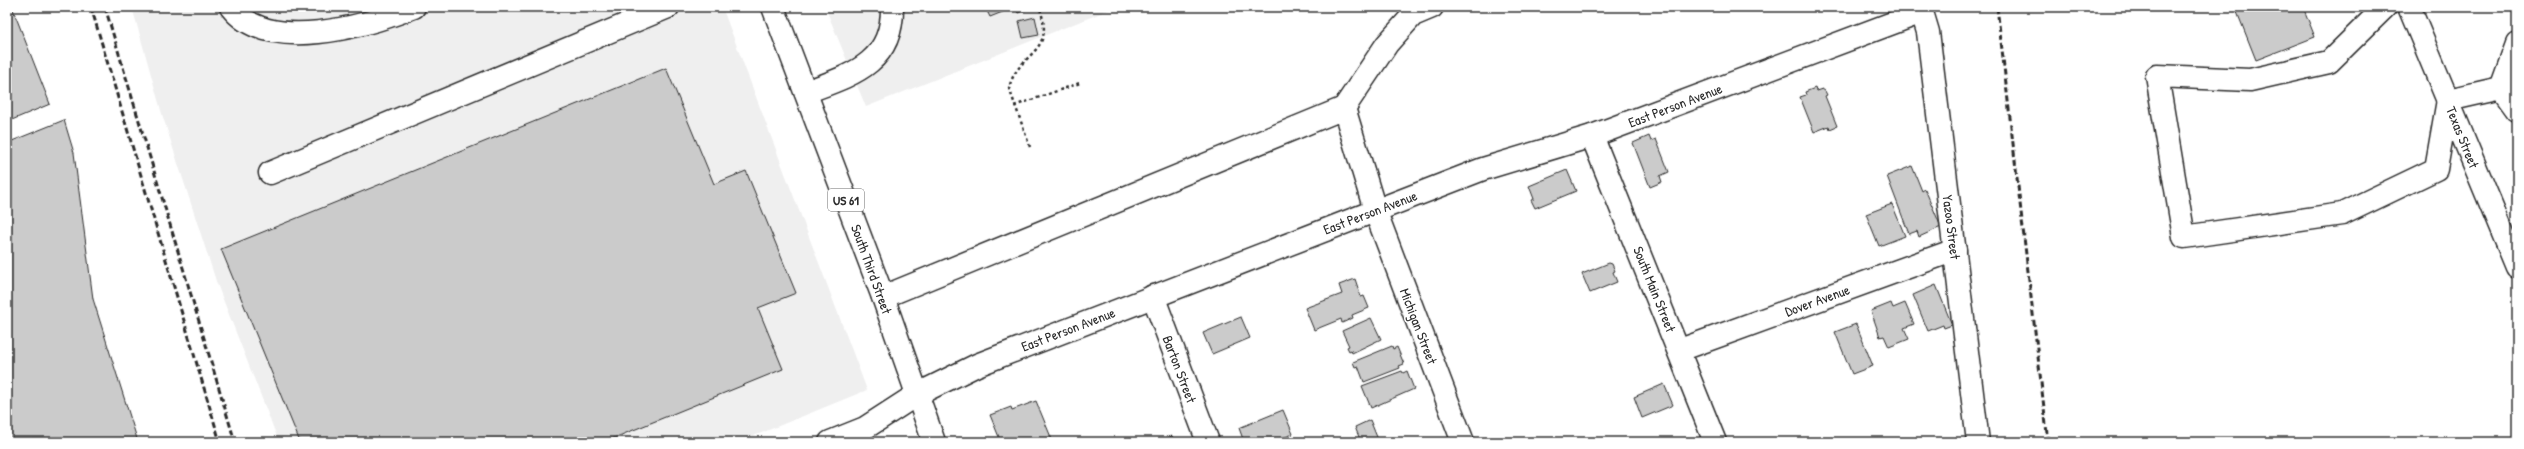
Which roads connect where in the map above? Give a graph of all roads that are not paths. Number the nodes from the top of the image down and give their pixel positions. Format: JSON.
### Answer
{"nodes":[{"id":1,"x":231,"y":7,"type":"edge"},
{"id":2,"x":414,"y":7,"type":"edge"},
{"id":3,"x":668,"y":7,"type":"edge"},
{"id":4,"x":773,"y":7,"type":"edge"},
{"id":5,"x":892,"y":7,"type":"edge"},
{"id":6,"x":1432,"y":7,"type":"edge"},
{"id":7,"x":2385,"y":7,"type":"edge"},
{"id":8,"x":2410,"y":7,"type":"edge"},
{"id":9,"x":1922,"y":12,"type":"joint"},
{"id":10,"x":2517,"y":44,"type":"edge"},
{"id":11,"x":2509,"y":90,"type":"edge"},
{"id":12,"x":806,"y":92,"type":"junction"},
{"id":13,"x":2448,"y":100,"type":"junction"},
{"id":14,"x":1344,"y":108,"type":"junction"},
{"id":15,"x":2517,"y":110,"type":"edge"},
{"id":16,"x":1592,"y":136,"type":"junction"},
{"id":17,"x":270,"y":173,"type":"dead end"},
{"id":18,"x":1375,"y":210,"type":"junction"},
{"id":19,"x":1955,"y":250,"type":"junction"},
{"id":20,"x":2517,"y":268,"type":"edge"},
{"id":21,"x":1153,"y":296,"type":"junction"},
{"id":22,"x":882,"y":297,"type":"junction"},
{"id":23,"x":1680,"y":350,"type":"junction"},
{"id":24,"x":916,"y":395,"type":"junction"},
{"id":25,"x":830,"y":442,"type":"edge"},
{"id":26,"x":934,"y":442,"type":"edge"},
{"id":27,"x":1208,"y":442,"type":"edge"},
{"id":28,"x":1462,"y":442,"type":"edge"},
{"id":29,"x":1715,"y":442,"type":"edge"},
{"id":30,"x":1978,"y":442,"type":"edge"}],
"edges":[{"from":1,"to":2,"type":"street"},
{"from":3,"to":17,"type":"street"},
{"from":4,"to":12,"type":"street","name":"South Third Street","number":"US 61"},
{"from":5,"to":12,"type":"street"},
{"from":6,"to":14,"type":"street"},
{"from":7,"to":13,"type":"street"},
{"from":8,"to":13,"type":"street","name":"Texas Street"},
{"from":9,"to":16,"type":"street","name":"East Person Avenue"},
{"from":9,"to":19,"type":"street","name":"Yazoo Street"},
{"from":10,"to":11,"type":"street"},
{"from":11,"to":13,"type":"street"},
{"from":11,"to":15,"type":"street"},
{"from":12,"to":22,"type":"street","name":"South Third Street","number":"US 61"},
{"from":13,"to":20,"type":"street","name":"Texas Street"},
{"from":14,"to":18,"type":"street","name":"Michigan Street"},
{"from":14,"to":22,"type":"street"},
{"from":16,"to":18,"type":"street","name":"East Person Avenue"},
{"from":16,"to":23,"type":"street","name":"South Main Street"},
{"from":18,"to":21,"type":"street","name":"East Person Avenue"},
{"from":18,"to":28,"type":"street","name":"Michigan Street"},
{"from":19,"to":23,"type":"street","name":"Dover Avenue"},
{"from":19,"to":30,"type":"street","name":"Yazoo Street"},
{"from":21,"to":24,"type":"street","name":"East Person Avenue"},
{"from":21,"to":27,"type":"street","name":"Barton Street"},
{"from":22,"to":24,"type":"street","name":"South Third Street","number":"US 61"},
{"from":23,"to":29,"type":"street","name":"South Main Street"},
{"from":24,"to":25,"type":"street","name":"East Person Avenue"},
{"from":24,"to":26,"type":"street","name":"South Third Street","number":"US 61"}]}
